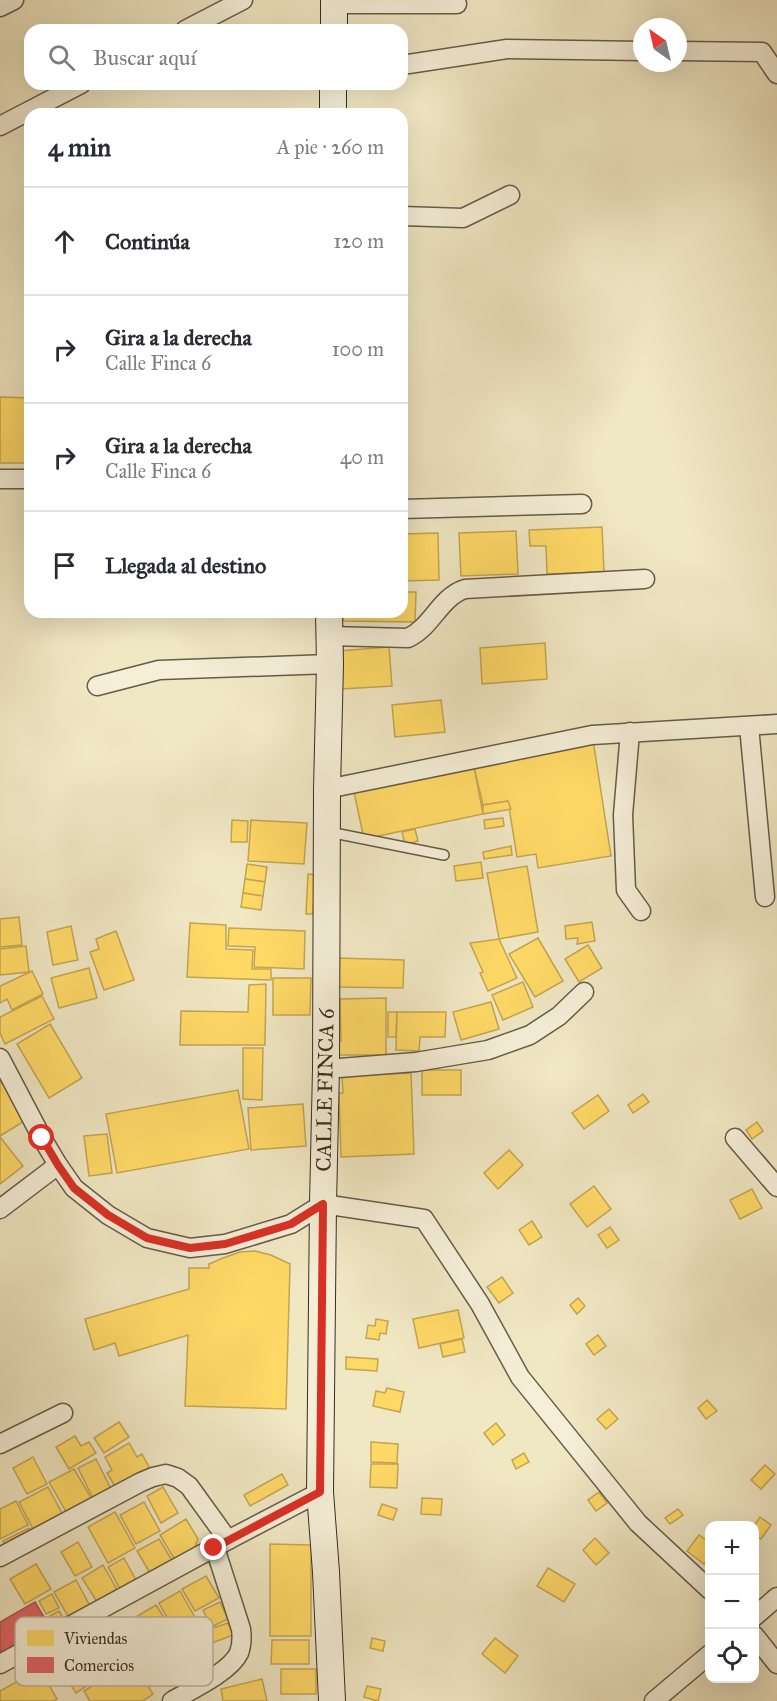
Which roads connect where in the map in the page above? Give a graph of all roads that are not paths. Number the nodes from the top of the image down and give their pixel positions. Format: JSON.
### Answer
{"nodes":[{"id":1,"x":14,"y":0,"type":"edge"},
{"id":2,"x":243,"y":0,"type":"edge"},
{"id":3,"x":334,"y":2,"type":"edge"},
{"id":4,"x":457,"y":4,"type":"dead end"},
{"id":5,"x":0,"y":7,"type":"edge"},
{"id":6,"x":197,"y":24,"type":"edge"},
{"id":7,"x":334,"y":24,"type":"edge"},
{"id":8,"x":770,"y":49,"type":"edge"},
{"id":9,"x":633,"y":51,"type":"edge"},
{"id":10,"x":687,"y":51,"type":"edge"},
{"id":11,"x":408,"y":64,"type":"edge"},
{"id":12,"x":777,"y":74,"type":"edge"},
{"id":13,"x":69,"y":90,"type":"edge"},
{"id":14,"x":333,"y":90,"type":"edge"},
{"id":15,"x":35,"y":108,"type":"edge"},
{"id":16,"x":333,"y":108,"type":"edge"},
{"id":17,"x":24,"y":114,"type":"edge"},
{"id":18,"x":0,"y":126,"type":"edge"},
{"id":19,"x":510,"y":195,"type":"dead end"},
{"id":20,"x":408,"y":216,"type":"edge"},
{"id":21,"x":0,"y":479,"type":"edge"},
{"id":22,"x":24,"y":479,"type":"edge"},
{"id":23,"x":582,"y":504,"type":"dead end"},
{"id":24,"x":408,"y":509,"type":"edge"},
{"id":25,"x":645,"y":579,"type":"dead end"},
{"id":26,"x":329,"y":624,"type":"edge"},
{"id":27,"x":330,"y":664,"type":"junction"},
{"id":28,"x":97,"y":686,"type":"dead end"},
{"id":29,"x":777,"y":724,"type":"edge"},
{"id":30,"x":749,"y":726,"type":"junction"},
{"id":31,"x":630,"y":732,"type":"junction"},
{"id":32,"x":327,"y":789,"type":"junction"},
{"id":33,"x":327,"y":832,"type":"junction"},
{"id":34,"x":444,"y":855,"type":"dead end"},
{"id":35,"x":765,"y":897,"type":"dead end"},
{"id":36,"x":641,"y":911,"type":"dead end"},
{"id":37,"x":584,"y":992,"type":"dead end"},
{"id":38,"x":0,"y":1058,"type":"edge"},
{"id":39,"x":326,"y":1069,"type":"junction"},
{"id":40,"x":735,"y":1138,"type":"dead end"},
{"id":41,"x":58,"y":1165,"type":"junction"},
{"id":42,"x":777,"y":1187,"type":"edge"},
{"id":43,"x":323,"y":1204,"type":"junction"},
{"id":44,"x":0,"y":1209,"type":"edge"},
{"id":45,"x":63,"y":1413,"type":"dead end"},
{"id":46,"x":0,"y":1444,"type":"edge"},
{"id":47,"x":320,"y":1492,"type":"junction"},
{"id":48,"x":221,"y":1544,"type":"junction"},
{"id":49,"x":0,"y":1557,"type":"edge"},
{"id":50,"x":705,"y":1585,"type":"edge"},
{"id":51,"x":777,"y":1597,"type":"edge"},
{"id":52,"x":759,"y":1613,"type":"edge"},
{"id":53,"x":87,"y":1617,"type":"edge"},
{"id":54,"x":759,"y":1641,"type":"edge"},
{"id":55,"x":15,"y":1656,"type":"edge"},
{"id":56,"x":705,"y":1658,"type":"edge"},
{"id":57,"x":0,"y":1664,"type":"edge"},
{"id":58,"x":777,"y":1664,"type":"edge"},
{"id":59,"x":213,"y":1675,"type":"edge"},
{"id":60,"x":196,"y":1686,"type":"edge"},
{"id":61,"x":172,"y":1701,"type":"edge"},
{"id":62,"x":332,"y":1701,"type":"edge"},
{"id":63,"x":654,"y":1701,"type":"edge"}],
"edges":[{"from":1,"to":5,"type":"street"},
{"from":2,"to":6,"type":"street"},
{"from":3,"to":4,"type":"street"},
{"from":3,"to":7,"type":"street"},
{"from":8,"to":10,"type":"street"},
{"from":8,"to":12,"type":"street"},
{"from":9,"to":11,"type":"street"},
{"from":13,"to":15,"type":"street"},
{"from":14,"to":16,"type":"street"},
{"from":17,"to":18,"type":"street"},
{"from":19,"to":20,"type":"street"},
{"from":21,"to":22,"type":"street"},
{"from":23,"to":24,"type":"street"},
{"from":25,"to":26,"type":"street"},
{"from":26,"to":27,"type":"street","name":"CALLE FINCA 6"},
{"from":27,"to":28,"type":"street"},
{"from":27,"to":32,"type":"street","name":"CALLE FINCA 6"},
{"from":29,"to":30,"type":"street"},
{"from":30,"to":31,"type":"street"},
{"from":30,"to":35,"type":"street"},
{"from":31,"to":32,"type":"street"},
{"from":31,"to":36,"type":"street"},
{"from":32,"to":33,"type":"street","name":"CALLE FINCA 6"},
{"from":33,"to":34,"type":"lane"},
{"from":33,"to":39,"type":"street","name":"CALLE FINCA 6"},
{"from":37,"to":39,"type":"street"},
{"from":38,"to":41,"type":"street"},
{"from":39,"to":43,"type":"street","name":"CALLE FINCA 6"},
{"from":40,"to":42,"type":"street"},
{"from":41,"to":43,"type":"street"},
{"from":41,"to":44,"type":"street"},
{"from":43,"to":47,"type":"street","name":"CALLE FINCA 6"},
{"from":43,"to":50,"type":"street"},
{"from":45,"to":46,"type":"street"},
{"from":47,"to":48,"type":"street"},
{"from":47,"to":62,"type":"street","name":"CALLE FINCA 6"},
{"from":48,"to":49,"type":"street"},
{"from":48,"to":53,"type":"street"},
{"from":48,"to":59,"type":"street"},
{"from":51,"to":52,"type":"street"},
{"from":54,"to":58,"type":"street"},
{"from":55,"to":57,"type":"street"},
{"from":56,"to":63,"type":"street"},
{"from":60,"to":61,"type":"street"}]}
